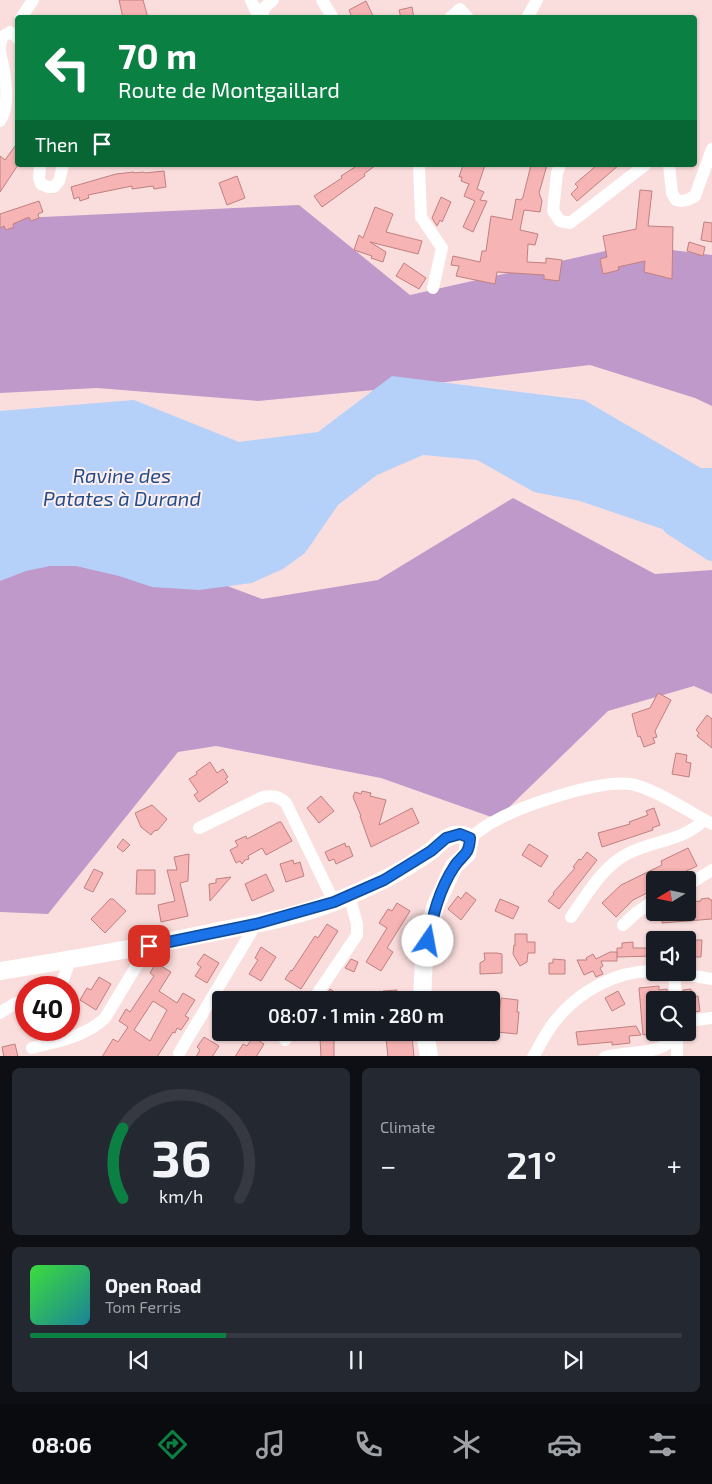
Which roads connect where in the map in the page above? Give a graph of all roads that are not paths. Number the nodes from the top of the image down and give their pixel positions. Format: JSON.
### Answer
{"nodes":[{"id":1,"x":33,"y":0,"type":"edge"},
{"id":2,"x":251,"y":0,"type":"edge"},
{"id":3,"x":273,"y":0,"type":"edge"},
{"id":4,"x":322,"y":0,"type":"edge"},
{"id":5,"x":537,"y":0,"type":"edge"},
{"id":6,"x":22,"y":15,"type":"edge"},
{"id":7,"x":258,"y":15,"type":"edge"},
{"id":8,"x":261,"y":15,"type":"edge"},
{"id":9,"x":331,"y":15,"type":"edge"},
{"id":10,"x":453,"y":15,"type":"edge"},
{"id":11,"x":465,"y":15,"type":"edge"},
{"id":12,"x":530,"y":15,"type":"edge"},
{"id":13,"x":15,"y":31,"type":"edge"},
{"id":14,"x":0,"y":46,"type":"edge"},
{"id":15,"x":0,"y":51,"type":"edge"},
{"id":16,"x":0,"y":121,"type":"edge"},
{"id":17,"x":712,"y":149,"type":"edge"},
{"id":18,"x":40,"y":167,"type":"edge"},
{"id":19,"x":62,"y":167,"type":"edge"},
{"id":20,"x":419,"y":167,"type":"edge"},
{"id":21,"x":559,"y":167,"type":"edge"},
{"id":22,"x":642,"y":167,"type":"edge"},
{"id":23,"x":669,"y":167,"type":"edge"},
{"id":24,"x":433,"y":288,"type":"dead end"},
{"id":25,"x":708,"y":822,"type":"edge"},
{"id":26,"x":199,"y":828,"type":"dead end"},
{"id":27,"x":470,"y":838,"type":"junction"},
{"id":28,"x":712,"y":870,"type":"edge"},
{"id":29,"x":696,"y":880,"type":"edge"},
{"id":30,"x":342,"y":899,"type":"junction"},
{"id":31,"x":646,"y":906,"type":"edge"},
{"id":32,"x":571,"y":917,"type":"dead end"},
{"id":33,"x":256,"y":924,"type":"junction"},
{"id":34,"x":623,"y":925,"type":"dead end"},
{"id":35,"x":149,"y":946,"type":"junction"},
{"id":36,"x":70,"y":960,"type":"junction"},
{"id":37,"x":0,"y":971,"type":"edge"},
{"id":38,"x":646,"y":971,"type":"edge"},
{"id":39,"x":64,"y":976,"type":"edge"},
{"id":40,"x":696,"y":976,"type":"edge"},
{"id":41,"x":712,"y":979,"type":"edge"},
{"id":42,"x":319,"y":991,"type":"edge"},
{"id":43,"x":422,"y":991,"type":"edge"},
{"id":44,"x":15,"y":1004,"type":"edge"},
{"id":45,"x":0,"y":1013,"type":"edge"},
{"id":46,"x":712,"y":1018,"type":"edge"},
{"id":47,"x":696,"y":1020,"type":"edge"},
{"id":48,"x":426,"y":1041,"type":"edge"},
{"id":49,"x":673,"y":1041,"type":"edge"},
{"id":50,"x":677,"y":1041,"type":"edge"},
{"id":51,"x":32,"y":1048,"type":"dead end"},
{"id":52,"x":179,"y":1052,"type":"dead end"},
{"id":53,"x":429,"y":1056,"type":"edge"},
{"id":54,"x":533,"y":1056,"type":"edge"},
{"id":55,"x":605,"y":1056,"type":"edge"},
{"id":56,"x":677,"y":1056,"type":"edge"}],
"edges":[{"from":1,"to":6,"type":"street"},
{"from":2,"to":7,"type":"street"},
{"from":3,"to":8,"type":"street"},
{"from":4,"to":9,"type":"street"},
{"from":5,"to":12,"type":"street"},
{"from":10,"to":11,"type":"street"},
{"from":13,"to":14,"type":"street"},
{"from":15,"to":16,"type":"street"},
{"from":17,"to":23,"type":"street"},
{"from":18,"to":19,"type":"street"},
{"from":20,"to":24,"type":"street"},
{"from":21,"to":22,"type":"street"},
{"from":25,"to":27,"type":"street"},
{"from":25,"to":32,"type":"street"},
{"from":26,"to":30,"type":"street"},
{"from":27,"to":30,"type":"street"},
{"from":27,"to":43,"type":"street"},
{"from":28,"to":29,"type":"street"},
{"from":30,"to":33,"type":"street"},
{"from":30,"to":42,"type":"street"},
{"from":31,"to":34,"type":"street"},
{"from":33,"to":35,"type":"street"},
{"from":33,"to":52,"type":"street"},
{"from":35,"to":36,"type":"street"},
{"from":35,"to":51,"type":"street"},
{"from":36,"to":37,"type":"street"},
{"from":36,"to":39,"type":"street"},
{"from":38,"to":54,"type":"street"},
{"from":40,"to":41,"type":"street"},
{"from":44,"to":45,"type":"street"},
{"from":46,"to":47,"type":"street"},
{"from":48,"to":53,"type":"street"},
{"from":49,"to":55,"type":"street"},
{"from":50,"to":56,"type":"street"}]}
